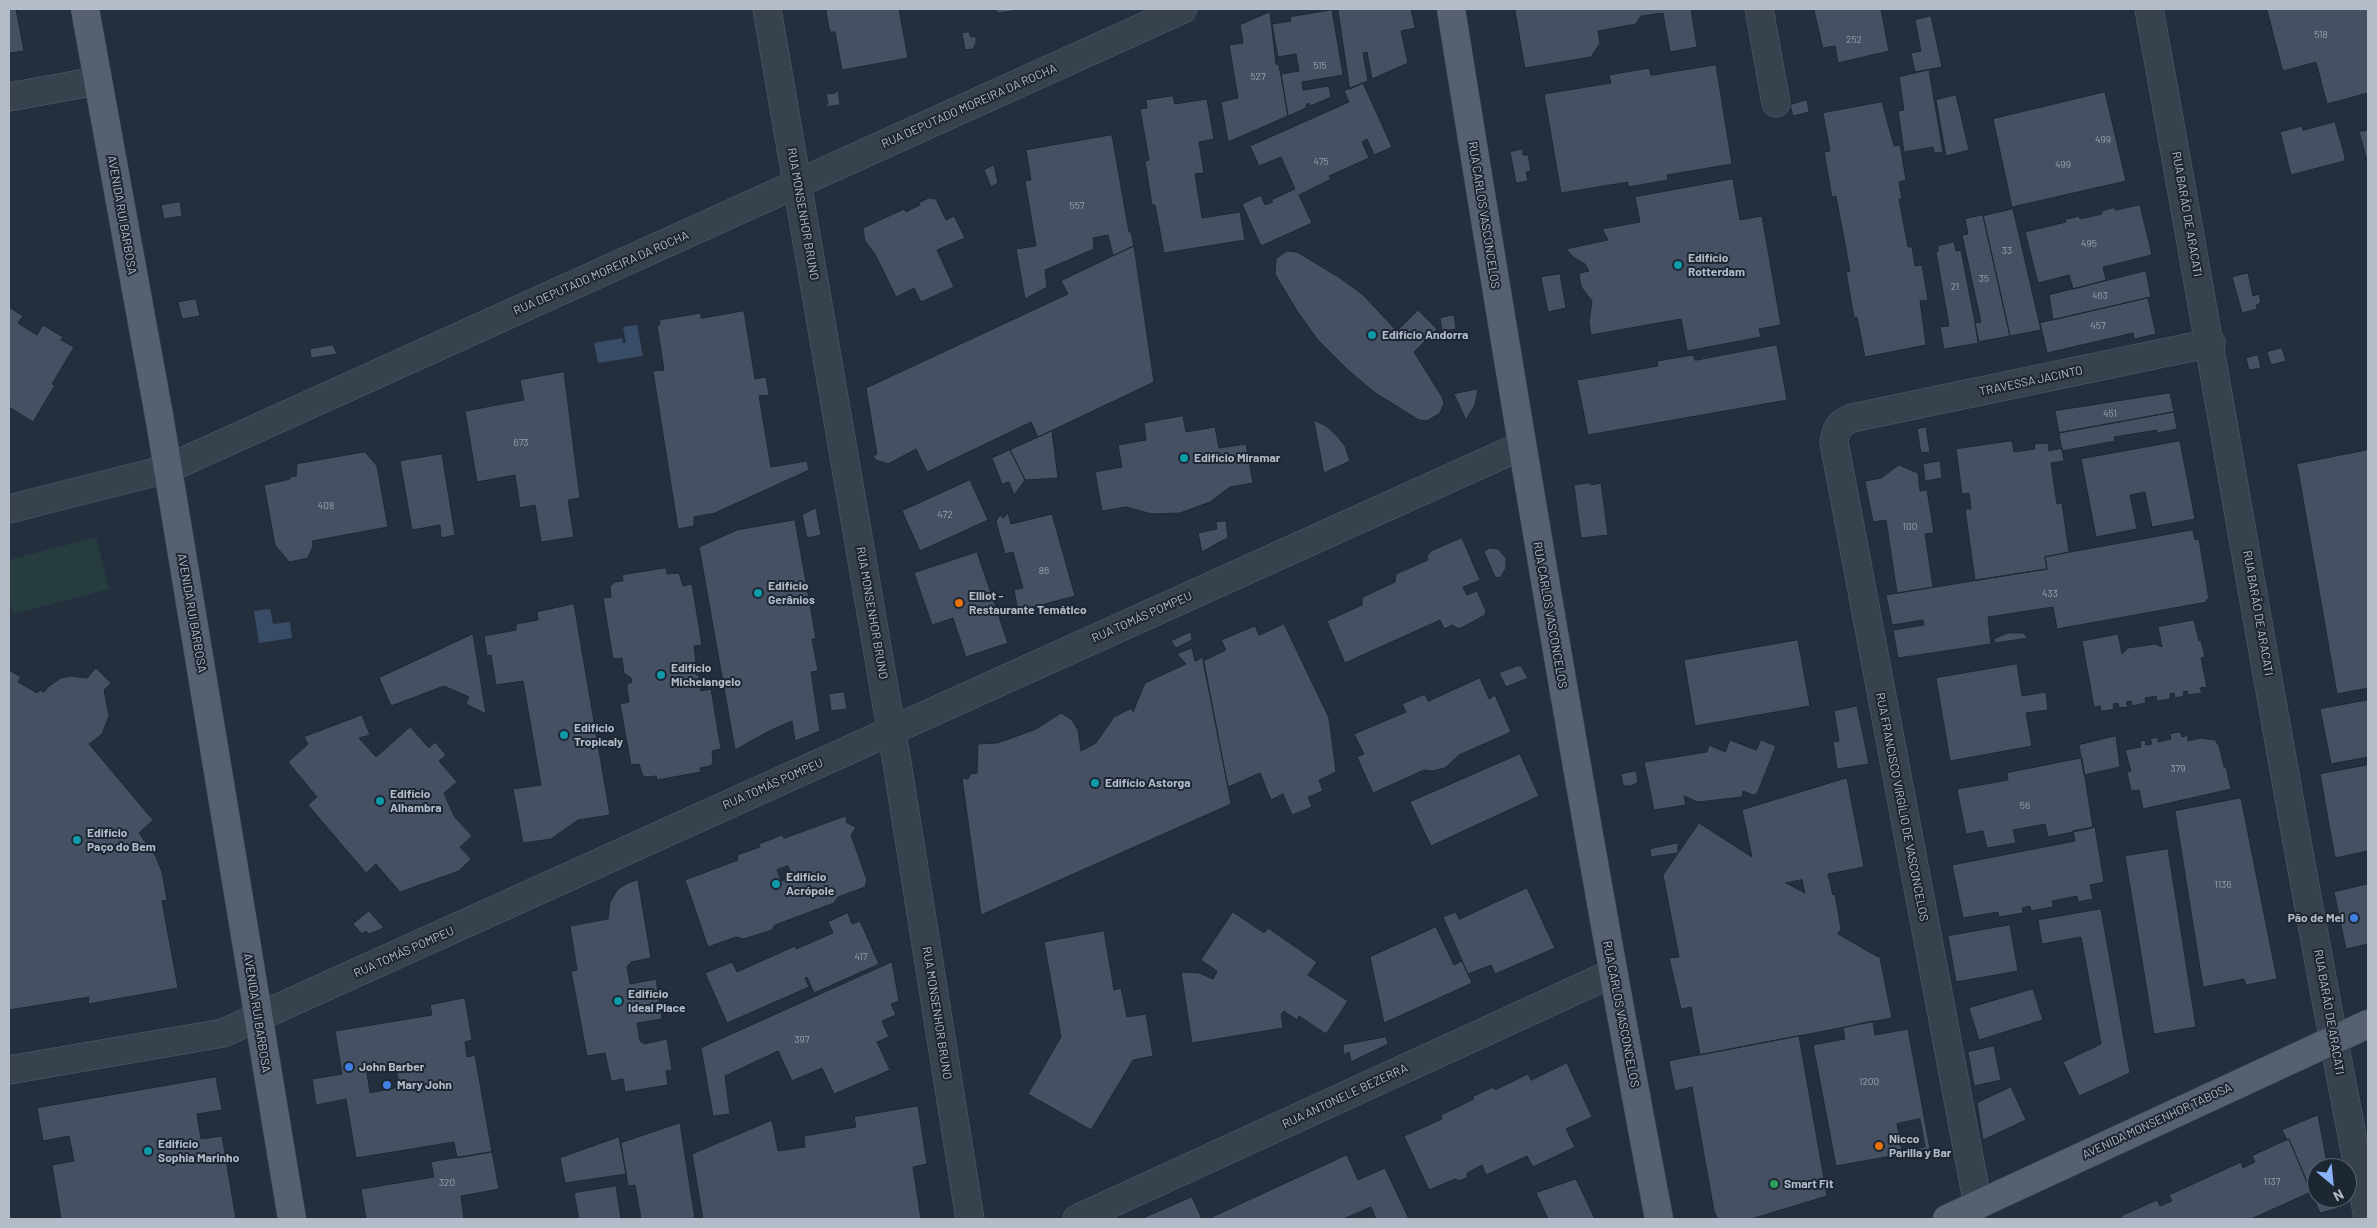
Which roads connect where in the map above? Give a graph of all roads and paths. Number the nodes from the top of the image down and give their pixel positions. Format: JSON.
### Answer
{"nodes":[{"id":1,"x":85,"y":9,"type":"edge"},
{"id":2,"x":767,"y":9,"type":"edge"},
{"id":3,"x":1183,"y":9,"type":"edge"},
{"id":4,"x":1451,"y":9,"type":"edge"},
{"id":5,"x":1759,"y":9,"type":"edge"},
{"id":6,"x":2149,"y":9,"type":"edge"},
{"id":7,"x":97,"y":81,"type":"junction"},
{"id":8,"x":9,"y":98,"type":"edge"},
{"id":9,"x":1776,"y":103,"type":"dead end"},
{"id":10,"x":797,"y":184,"type":"junction"},
{"id":11,"x":2211,"y":343,"type":"junction"},
{"id":12,"x":1852,"y":418,"type":"joint"},
{"id":13,"x":1521,"y":446,"type":"junction"},
{"id":14,"x":167,"y":469,"type":"junction"},
{"id":15,"x":9,"y":509,"type":"edge"},
{"id":16,"x":892,"y":731,"type":"junction"},
{"id":17,"x":1613,"y":973,"type":"junction"},
{"id":18,"x":257,"y":1018,"type":"junction"},
{"id":19,"x":2368,"y":1024,"type":"edge"},
{"id":20,"x":2334,"y":1040,"type":"junction"},
{"id":21,"x":9,"y":1070,"type":"edge"},
{"id":22,"x":1978,"y":1204,"type":"junction"},
{"id":23,"x":2368,"y":1217,"type":"edge"},
{"id":24,"x":292,"y":1219,"type":"edge"},
{"id":25,"x":970,"y":1219,"type":"edge"},
{"id":26,"x":1077,"y":1219,"type":"edge"},
{"id":27,"x":1660,"y":1219,"type":"edge"},
{"id":28,"x":1947,"y":1219,"type":"edge"}],
"edges":[{"from":1,"to":7,"type":"main road","name":"AVENIDA RUI BARBOSA"},
{"from":2,"to":10,"type":"street","name":"RUA MONSENHOR BRUNO"},
{"from":3,"to":10,"type":"street","name":"RUA DEPUTADO MOREIRA DA ROCHA"},
{"from":4,"to":13,"type":"main road","name":"RUA CARLOS VASCONCELOS"},
{"from":5,"to":9,"type":"street"},
{"from":6,"to":11,"type":"street","name":"RUA BARÃO DE ARACATI"},
{"from":7,"to":8,"type":"street"},
{"from":7,"to":14,"type":"main road","name":"AVENIDA RUI BARBOSA"},
{"from":10,"to":14,"type":"street","name":"RUA DEPUTADO MOREIRA DA ROCHA"},
{"from":10,"to":16,"type":"street","name":"RUA MONSENHOR BRUNO"},
{"from":11,"to":12,"type":"street","name":"TRAVESSA JACINTO"},
{"from":11,"to":20,"type":"street","name":"RUA BARÃO DE ARACATI"},
{"from":12,"to":22,"type":"street","name":"RUA FRANCISCO VIRGÍLIO DE VASCONCELOS"},
{"from":13,"to":16,"type":"street","name":"RUA TOMÁS POMPEU"},
{"from":13,"to":17,"type":"main road","name":"RUA CARLOS VASCONCELOS"},
{"from":14,"to":15,"type":"street","name":"RUA DEPUTADO MOREIRA DA ROCHA"},
{"from":14,"to":18,"type":"main road","name":"AVENIDA RUI BARBOSA"},
{"from":16,"to":18,"type":"street","name":"RUA TOMÁS POMPEU"},
{"from":16,"to":25,"type":"street","name":"RUA MONSENHOR BRUNO"},
{"from":17,"to":26,"type":"street","name":"RUA ANTONELE BEZERRA"},
{"from":17,"to":27,"type":"main road","name":"RUA CARLOS VASCONCELOS"},
{"from":18,"to":21,"type":"street","name":"RUA TOMÁS POMPEU"},
{"from":18,"to":24,"type":"main road","name":"AVENIDA RUI BARBOSA"},
{"from":19,"to":20,"type":"main road","name":"AVENIDA MONSENHOR TABOSA"},
{"from":20,"to":22,"type":"main road","name":"AVENIDA MONSENHOR TABOSA"},
{"from":20,"to":23,"type":"street","name":"RUA BARÃO DE ARACATI"},
{"from":22,"to":28,"type":"main road","name":"AVENIDA MONSENHOR TABOSA"}]}
